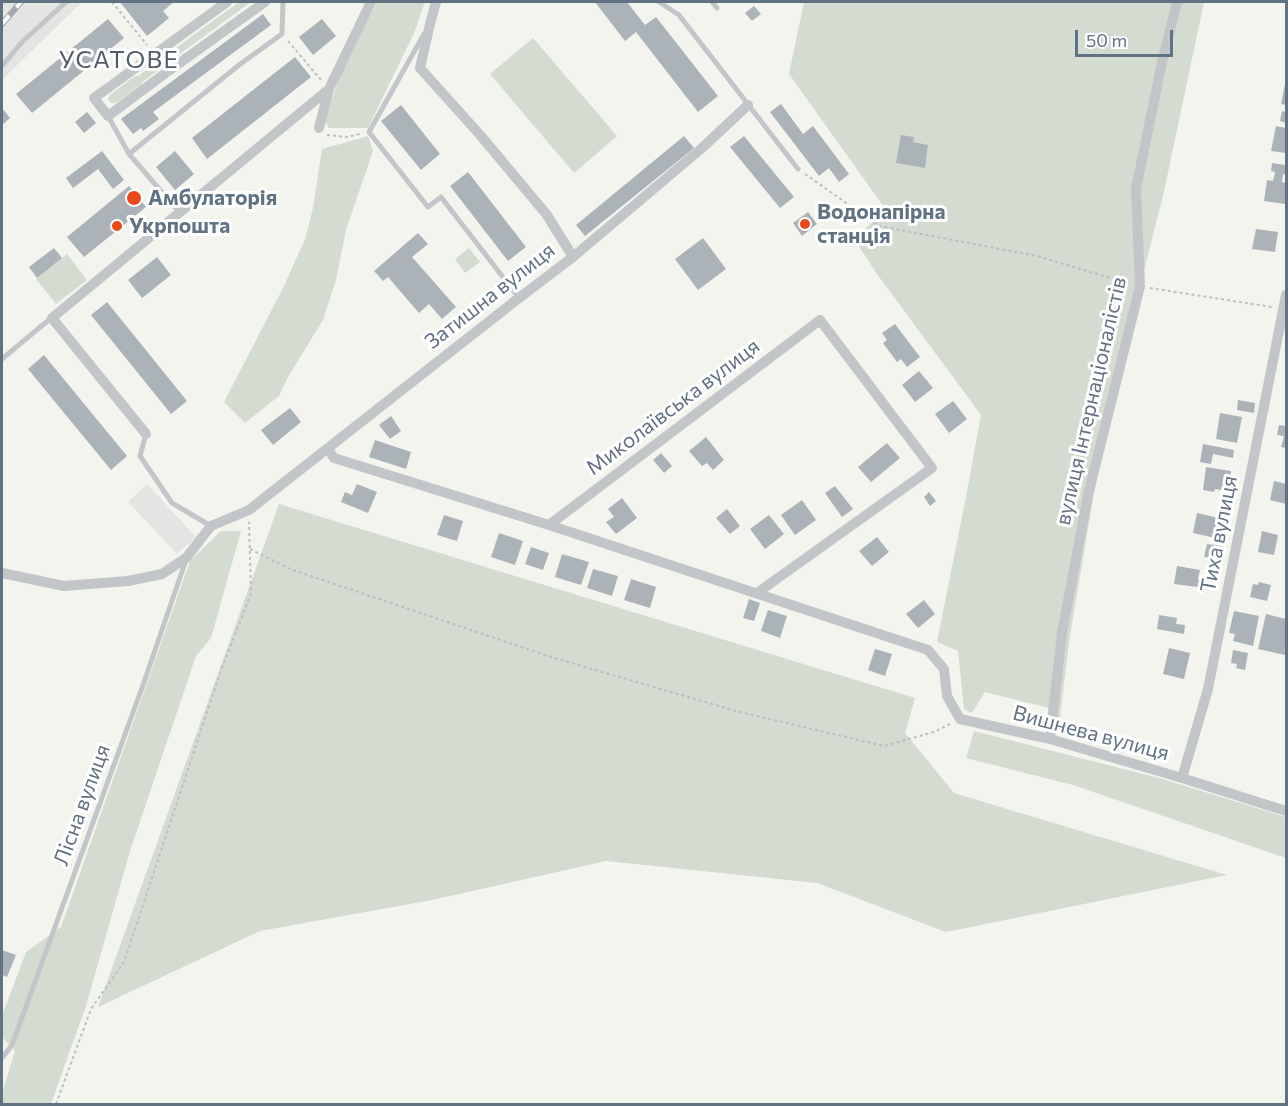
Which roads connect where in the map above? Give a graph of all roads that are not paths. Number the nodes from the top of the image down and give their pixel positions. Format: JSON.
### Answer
{"nodes":[{"id":1,"x":66,"y":2,"type":"edge"},
{"id":2,"x":227,"y":2,"type":"edge"},
{"id":3,"x":265,"y":2,"type":"edge"},
{"id":4,"x":283,"y":2,"type":"edge"},
{"id":5,"x":370,"y":2,"type":"edge"},
{"id":6,"x":436,"y":2,"type":"edge"},
{"id":7,"x":659,"y":2,"type":"edge"},
{"id":8,"x":712,"y":2,"type":"edge"},
{"id":9,"x":1177,"y":2,"type":"edge"},
{"id":10,"x":717,"y":8,"type":"dead end"},
{"id":11,"x":430,"y":24,"type":"junction"},
{"id":12,"x":2,"y":66,"type":"edge"},
{"id":13,"x":329,"y":89,"type":"junction"},
{"id":14,"x":748,"y":105,"type":"junction"},
{"id":15,"x":108,"y":116,"type":"junction"},
{"id":16,"x":319,"y":129,"type":"road end"},
{"id":17,"x":129,"y":154,"type":"junction"},
{"id":18,"x":798,"y":169,"type":"road end"},
{"id":19,"x":180,"y":213,"type":"junction"},
{"id":20,"x":573,"y":257,"type":"junction"},
{"id":21,"x":1287,"y":295,"type":"edge"},
{"id":22,"x":519,"y":298,"type":"junction"},
{"id":23,"x":52,"y":318,"type":"junction"},
{"id":24,"x":2,"y":359,"type":"edge"},
{"id":25,"x":146,"y":434,"type":"joint"},
{"id":26,"x":328,"y":448,"type":"junction"},
{"id":27,"x":549,"y":525,"type":"junction"},
{"id":28,"x":211,"y":526,"type":"junction"},
{"id":29,"x":186,"y":558,"type":"junction"},
{"id":30,"x":2,"y":573,"type":"edge"},
{"id":31,"x":757,"y":593,"type":"junction"},
{"id":32,"x":1050,"y":739,"type":"junction"},
{"id":33,"x":1182,"y":778,"type":"junction"},
{"id":34,"x":1287,"y":811,"type":"edge"},
{"id":35,"x":2,"y":1059,"type":"edge"}],
"edges":[{"from":1,"to":12,"type":"lane"},
{"from":2,"to":15,"type":"street"},
{"from":3,"to":15,"type":"street"},
{"from":4,"to":17,"type":"lane"},
{"from":5,"to":13,"type":"street"},
{"from":6,"to":11,"type":"street"},
{"from":7,"to":14,"type":"lane"},
{"from":8,"to":10,"type":"lane"},
{"from":9,"to":32,"type":"street","name":"вулиця Інтернаціоналістів"},
{"from":11,"to":20,"type":"street"},
{"from":11,"to":22,"type":"lane"},
{"from":13,"to":16,"type":"street"},
{"from":13,"to":19,"type":"street"},
{"from":14,"to":18,"type":"lane"},
{"from":14,"to":20,"type":"street","name":"Затишна вулиця"},
{"from":15,"to":17,"type":"lane"},
{"from":17,"to":19,"type":"lane"},
{"from":19,"to":23,"type":"street"},
{"from":20,"to":22,"type":"street","name":"Затишна вулиця"},
{"from":21,"to":33,"type":"street","name":"Тиха вулиця"},
{"from":22,"to":26,"type":"street","name":"Затишна вулиця"},
{"from":23,"to":24,"type":"lane"},
{"from":23,"to":25,"type":"street"},
{"from":25,"to":28,"type":"lane"},
{"from":26,"to":27,"type":"street"},
{"from":26,"to":28,"type":"street","name":"Затишна вулиця"},
{"from":27,"to":31,"type":"street"},
{"from":27,"to":31,"type":"street","name":"Миколаївська вулиця"},
{"from":28,"to":29,"type":"street"},
{"from":29,"to":30,"type":"street"},
{"from":29,"to":35,"type":"lane","name":"Лісна вулиця"},
{"from":31,"to":32,"type":"street","name":"Вишнева вулиця"},
{"from":32,"to":33,"type":"street","name":"Вишнева вулиця"},
{"from":33,"to":34,"type":"street","name":"Вишнева вулиця"}]}
